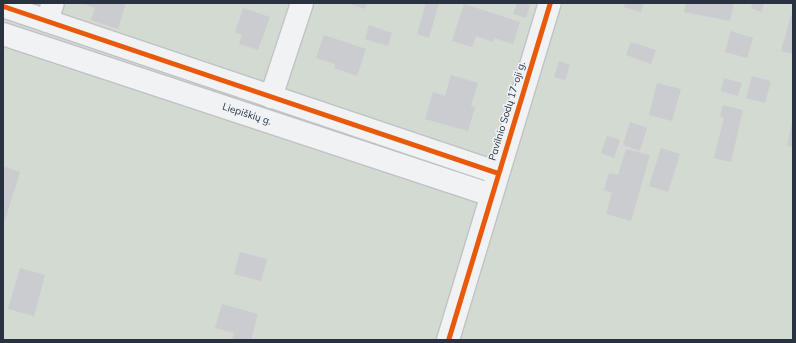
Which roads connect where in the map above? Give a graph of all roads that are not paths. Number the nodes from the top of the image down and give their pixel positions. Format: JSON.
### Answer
{"nodes":[{"id":1,"x":302,"y":3,"type":"edge"},
{"id":2,"x":550,"y":3,"type":"edge"},
{"id":3,"x":3,"y":6,"type":"edge"},
{"id":4,"x":50,"y":12,"type":"edge"},
{"id":5,"x":3,"y":34,"type":"edge"},
{"id":6,"x":271,"y":98,"type":"junction"},
{"id":7,"x":498,"y":173,"type":"junction"},
{"id":8,"x":491,"y":195,"type":"junction"},
{"id":9,"x":448,"y":340,"type":"edge"}],
"edges":[{"from":1,"to":6,"type":"street"},
{"from":2,"to":7,"type":"street","name":"Pavilnio Sodų 17-oji g."},
{"from":3,"to":4,"type":"street"},
{"from":4,"to":6,"type":"street"},
{"from":5,"to":8,"type":"street","name":"Liepiškių g."},
{"from":6,"to":7,"type":"street"},
{"from":7,"to":8,"type":"street","name":"Pavilnio Sodų 17-oji g."},
{"from":8,"to":9,"type":"street","name":"Pavilnio Sodų 17-oji g."}]}
